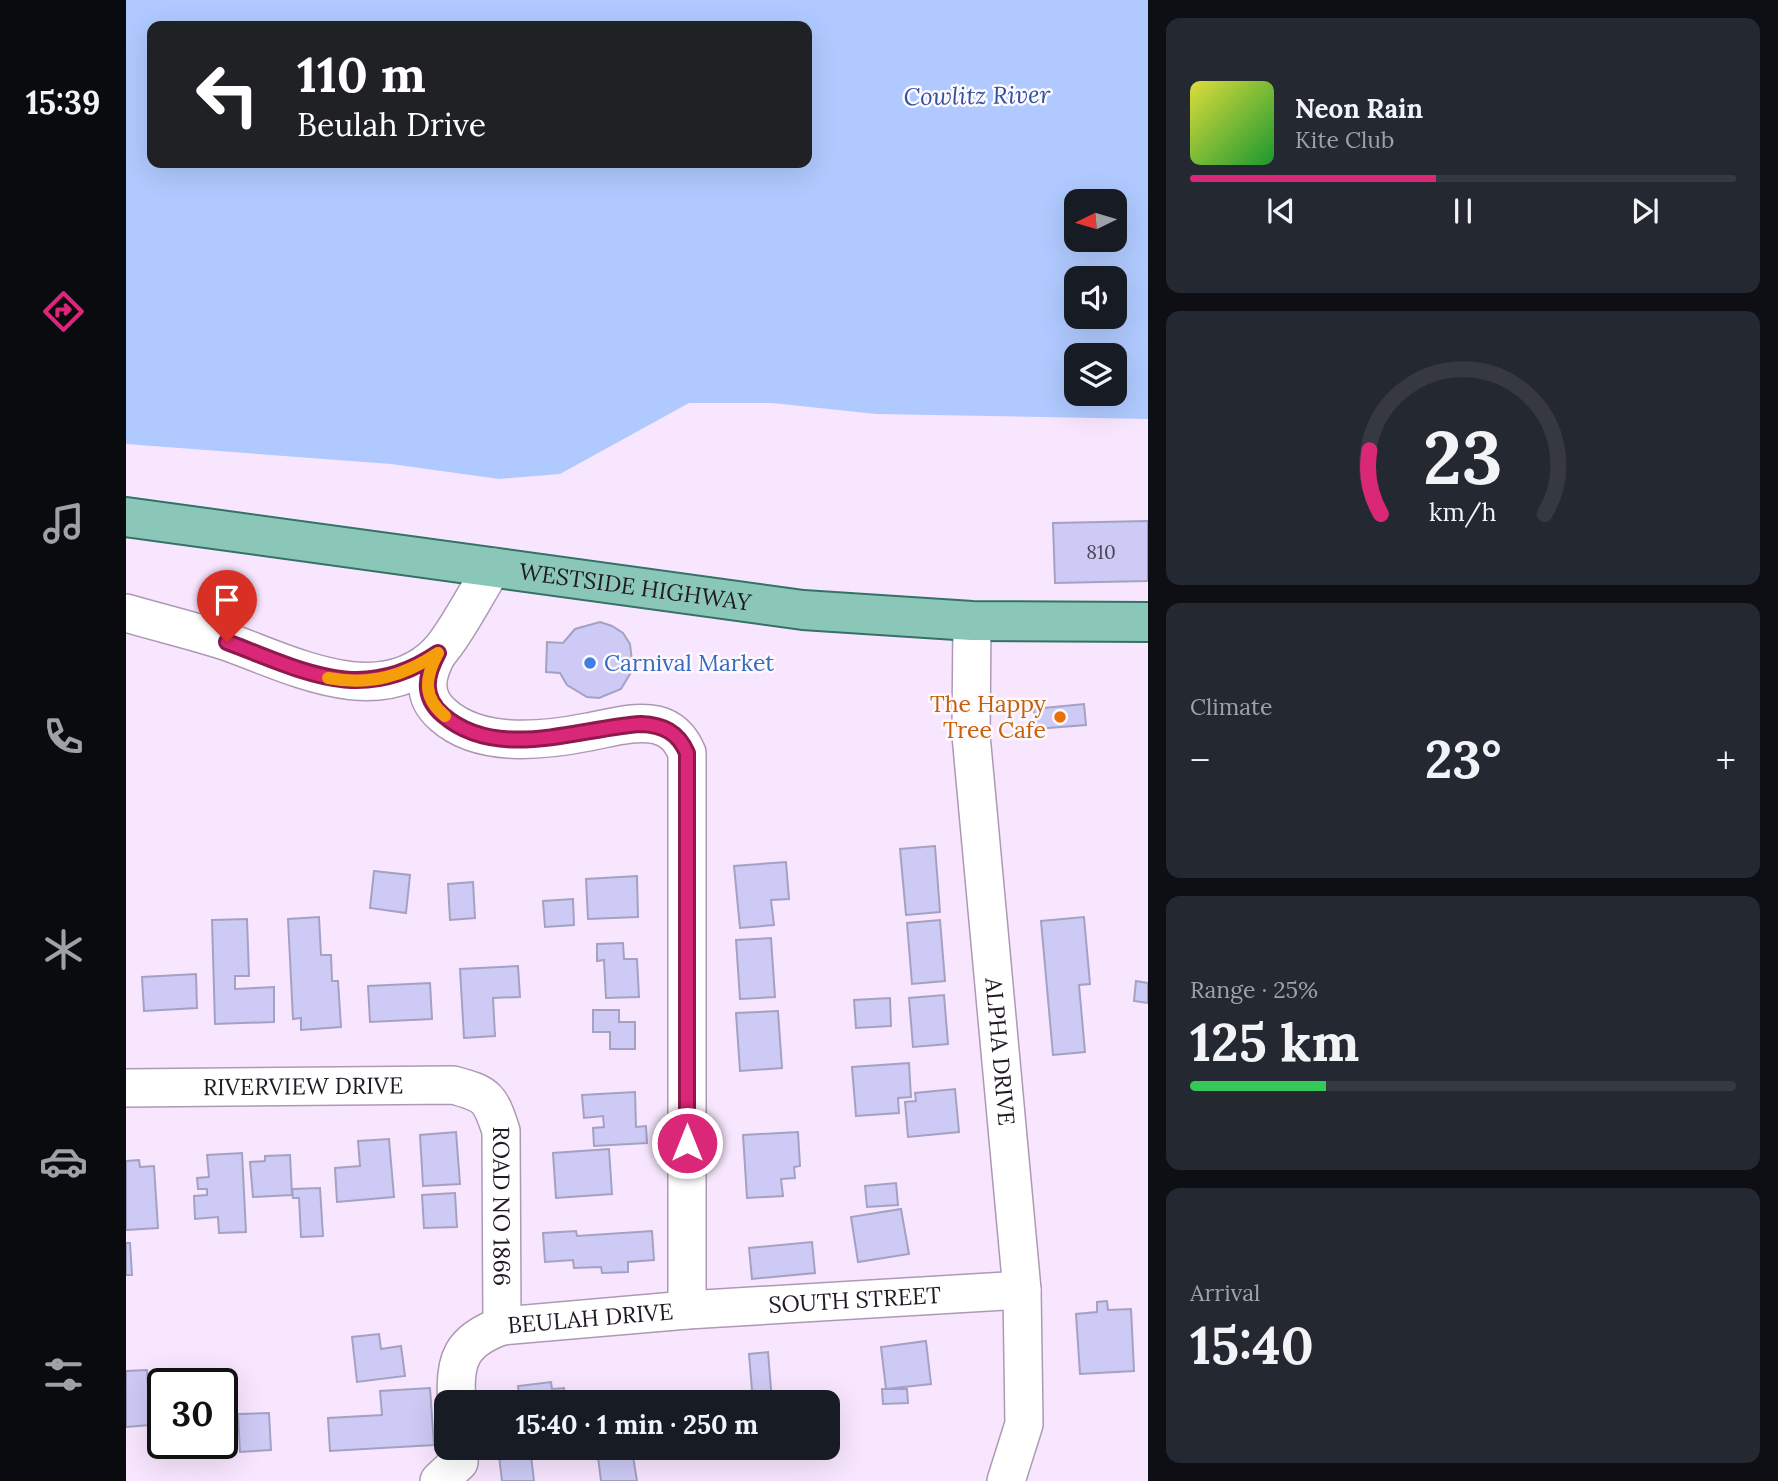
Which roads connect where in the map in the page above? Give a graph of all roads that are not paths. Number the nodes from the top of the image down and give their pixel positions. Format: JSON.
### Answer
{"nodes":[{"id":1,"x":126,"y":517,"type":"edge"},
{"id":2,"x":493,"y":567,"type":"junction"},
{"id":3,"x":126,"y":613,"type":"edge"},
{"id":4,"x":972,"y":621,"type":"junction"},
{"id":5,"x":1148,"y":622,"type":"edge"},
{"id":6,"x":438,"y":653,"type":"junction"},
{"id":7,"x":126,"y":1088,"type":"edge"},
{"id":8,"x":480,"y":1092,"type":"joint"},
{"id":9,"x":1022,"y":1290,"type":"junction"},
{"id":10,"x":687,"y":1310,"type":"junction"},
{"id":11,"x":502,"y":1326,"type":"junction"},
{"id":12,"x":456,"y":1390,"type":"edge"},
{"id":13,"x":459,"y":1460,"type":"edge"},
{"id":14,"x":439,"y":1481,"type":"edge"},
{"id":15,"x":1006,"y":1481,"type":"edge"}],
"edges":[{"from":1,"to":2,"type":"main road","name":"WESTSIDE HIGHWAY"},
{"from":2,"to":4,"type":"main road","name":"WESTSIDE HIGHWAY"},
{"from":2,"to":6,"type":"street"},
{"from":3,"to":6,"type":"street"},
{"from":4,"to":5,"type":"main road","name":"WESTSIDE HIGHWAY"},
{"from":4,"to":9,"type":"street","name":"ALPHA DRIVE"},
{"from":6,"to":10,"type":"street","name":"BEULAH DRIVE"},
{"from":7,"to":8,"type":"street","name":"RIVERVIEW DRIVE"},
{"from":8,"to":11,"type":"street","name":"ROAD NO 1866"},
{"from":9,"to":10,"type":"street","name":"SOUTH STREET"},
{"from":9,"to":15,"type":"street","name":"ALPHA DRIVE"},
{"from":10,"to":11,"type":"street","name":"BEULAH DRIVE"},
{"from":11,"to":12,"type":"street","name":"BEULAH DRIVE"},
{"from":13,"to":14,"type":"street"}]}
